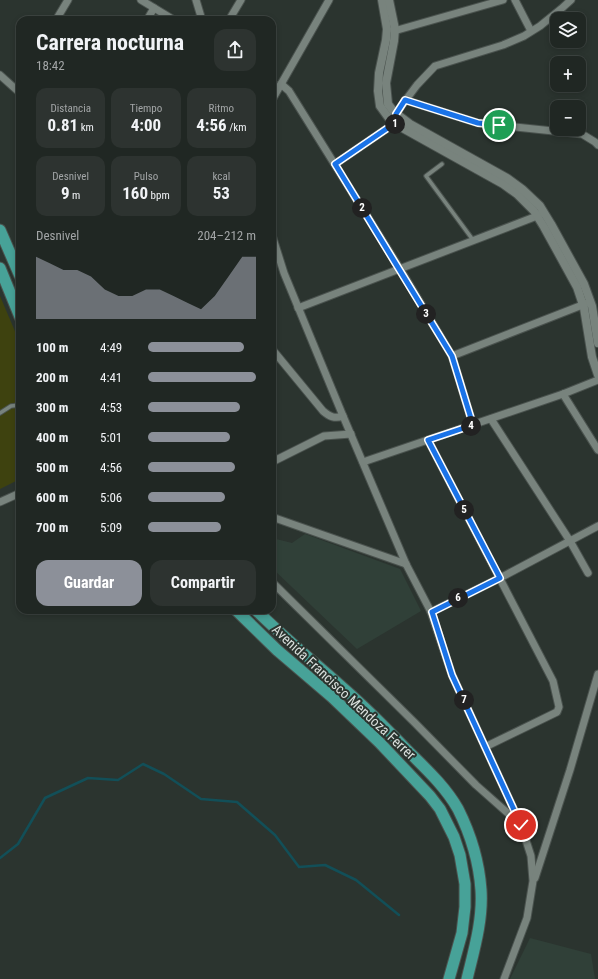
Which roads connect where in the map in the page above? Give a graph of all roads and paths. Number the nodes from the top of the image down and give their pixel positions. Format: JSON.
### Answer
{"nodes":[{"id":1,"x":68,"y":0,"type":"edge"},
{"id":2,"x":141,"y":0,"type":"edge"},
{"id":3,"x":196,"y":0,"type":"edge"},
{"id":4,"x":241,"y":0,"type":"edge"},
{"id":5,"x":329,"y":0,"type":"edge"},
{"id":6,"x":382,"y":0,"type":"edge"},
{"id":7,"x":389,"y":0,"type":"edge"},
{"id":8,"x":504,"y":0,"type":"edge"},
{"id":9,"x":515,"y":0,"type":"edge"},
{"id":10,"x":571,"y":0,"type":"edge"},
{"id":11,"x":154,"y":8,"type":"junction"},
{"id":12,"x":58,"y":16,"type":"edge"},
{"id":13,"x":149,"y":16,"type":"edge"},
{"id":14,"x":167,"y":16,"type":"edge"},
{"id":15,"x":201,"y":16,"type":"edge"},
{"id":16,"x":232,"y":16,"type":"edge"},
{"id":17,"x":394,"y":31,"type":"junction"},
{"id":18,"x":531,"y":32,"type":"junction"},
{"id":19,"x":0,"y":75,"type":"edge"},
{"id":20,"x":281,"y":84,"type":"junction"},
{"id":21,"x":16,"y":90,"type":"edge"},
{"id":22,"x":276,"y":93,"type":"edge"},
{"id":23,"x":405,"y":100,"type":"junction"},
{"id":24,"x":396,"y":114,"type":"junction"},
{"id":25,"x":395,"y":123,"type":"junction"},
{"id":26,"x":598,"y":145,"type":"edge"},
{"id":27,"x":335,"y":164,"type":"junction"},
{"id":28,"x":442,"y":164,"type":"dead end"},
{"id":29,"x":540,"y":214,"type":"junction"},
{"id":30,"x":0,"y":230,"type":"edge"},
{"id":31,"x":474,"y":241,"type":"junction"},
{"id":32,"x":276,"y":248,"type":"edge"},
{"id":33,"x":16,"y":267,"type":"edge"},
{"id":34,"x":0,"y":268,"type":"edge"},
{"id":35,"x":400,"y":269,"type":"junction"},
{"id":36,"x":587,"y":303,"type":"junction"},
{"id":37,"x":16,"y":307,"type":"edge"},
{"id":38,"x":298,"y":308,"type":"junction"},
{"id":39,"x":598,"y":344,"type":"edge"},
{"id":40,"x":276,"y":354,"type":"edge"},
{"id":41,"x":452,"y":356,"type":"junction"},
{"id":42,"x":598,"y":375,"type":"edge"},
{"id":43,"x":598,"y":380,"type":"edge"},
{"id":44,"x":563,"y":394,"type":"junction"},
{"id":45,"x":16,"y":405,"type":"edge"},
{"id":46,"x":0,"y":413,"type":"edge"},
{"id":47,"x":343,"y":416,"type":"junction"},
{"id":48,"x":491,"y":419,"type":"junction"},
{"id":49,"x":473,"y":425,"type":"junction"},
{"id":50,"x":351,"y":434,"type":"junction"},
{"id":51,"x":428,"y":440,"type":"junction"},
{"id":52,"x":598,"y":450,"type":"edge"},
{"id":53,"x":276,"y":460,"type":"edge"},
{"id":54,"x":363,"y":462,"type":"junction"},
{"id":55,"x":16,"y":495,"type":"edge"},
{"id":56,"x":0,"y":502,"type":"edge"},
{"id":57,"x":276,"y":518,"type":"edge"},
{"id":58,"x":598,"y":526,"type":"edge"},
{"id":59,"x":570,"y":541,"type":"junction"},
{"id":60,"x":406,"y":564,"type":"junction"},
{"id":61,"x":588,"y":573,"type":"dead end"},
{"id":62,"x":500,"y":578,"type":"junction"},
{"id":63,"x":276,"y":586,"type":"edge"},
{"id":64,"x":432,"y":612,"type":"junction"},
{"id":65,"x":240,"y":614,"type":"edge"},
{"id":66,"x":260,"y":614,"type":"edge"},
{"id":67,"x":598,"y":674,"type":"edge"},
{"id":68,"x":389,"y":732,"type":"junction"},
{"id":69,"x":379,"y":742,"type":"junction"},
{"id":70,"x":486,"y":747,"type":"junction"},
{"id":71,"x":521,"y":825,"type":"junction"},
{"id":72,"x":533,"y":881,"type":"junction"},
{"id":73,"x":449,"y":979,"type":"edge"},
{"id":74,"x":467,"y":979,"type":"edge"},
{"id":75,"x":504,"y":979,"type":"edge"}],
"edges":[{"from":1,"to":12,"type":"street"},
{"from":2,"to":11,"type":"street"},
{"from":3,"to":15,"type":"street"},
{"from":4,"to":16,"type":"street"},
{"from":5,"to":20,"type":"street"},
{"from":6,"to":25,"type":"street"},
{"from":7,"to":17,"type":"street"},
{"from":8,"to":17,"type":"street"},
{"from":9,"to":18,"type":"street"},
{"from":10,"to":18,"type":"street"},
{"from":11,"to":13,"type":"street"},
{"from":11,"to":14,"type":"street"},
{"from":17,"to":24,"type":"street"},
{"from":18,"to":23,"type":"street"},
{"from":19,"to":21,"type":"street"},
{"from":20,"to":22,"type":"street"},
{"from":20,"to":27,"type":"street"},
{"from":23,"to":24,"type":"street"},
{"from":23,"to":26,"type":"street"},
{"from":24,"to":25,"type":"street"},
{"from":24,"to":29,"type":"street"},
{"from":25,"to":27,"type":"street"},
{"from":25,"to":29,"type":"street"},
{"from":27,"to":35,"type":"street"},
{"from":28,"to":31,"type":"lane"},
{"from":29,"to":31,"type":"street"},
{"from":29,"to":36,"type":"street"},
{"from":30,"to":33,"type":"highway"},
{"from":31,"to":35,"type":"street"},
{"from":32,"to":38,"type":"street"},
{"from":34,"to":37,"type":"highway"},
{"from":35,"to":38,"type":"street"},
{"from":35,"to":41,"type":"street"},
{"from":36,"to":39,"type":"street"},
{"from":36,"to":41,"type":"street"},
{"from":36,"to":42,"type":"street"},
{"from":38,"to":47,"type":"street"},
{"from":40,"to":47,"type":"street"},
{"from":41,"to":49,"type":"street"},
{"from":43,"to":44,"type":"street"},
{"from":44,"to":48,"type":"street"},
{"from":44,"to":52,"type":"street"},
{"from":45,"to":46,"type":"lane"},
{"from":47,"to":50,"type":"street"},
{"from":48,"to":49,"type":"street"},
{"from":48,"to":59,"type":"street"},
{"from":49,"to":51,"type":"street"},
{"from":50,"to":53,"type":"street"},
{"from":50,"to":54,"type":"street"},
{"from":51,"to":54,"type":"street"},
{"from":51,"to":62,"type":"street"},
{"from":54,"to":60,"type":"street"},
{"from":55,"to":56,"type":"street"},
{"from":57,"to":60,"type":"street"},
{"from":58,"to":59,"type":"street"},
{"from":59,"to":61,"type":"street"},
{"from":59,"to":62,"type":"street"},
{"from":60,"to":64,"type":"street"},
{"from":62,"to":64,"type":"street"},
{"from":62,"to":70,"type":"street"},
{"from":63,"to":71,"type":"street"},
{"from":64,"to":70,"type":"street"},
{"from":65,"to":69,"type":"highway","name":"Avenida Francisco Mendoza Ferrer"},
{"from":66,"to":68,"type":"highway","name":"Avenida Francisco Mendoza Ferrer"},
{"from":67,"to":72,"type":"street"},
{"from":68,"to":69,"type":"highway"},
{"from":68,"to":74,"type":"highway","name":"Avenida Francisco Mendoza Ferrer"},
{"from":69,"to":73,"type":"highway","name":"Avenida Francisco Mendoza Ferrer"},
{"from":70,"to":71,"type":"street"},
{"from":71,"to":72,"type":"street"},
{"from":72,"to":75,"type":"street"}]}
